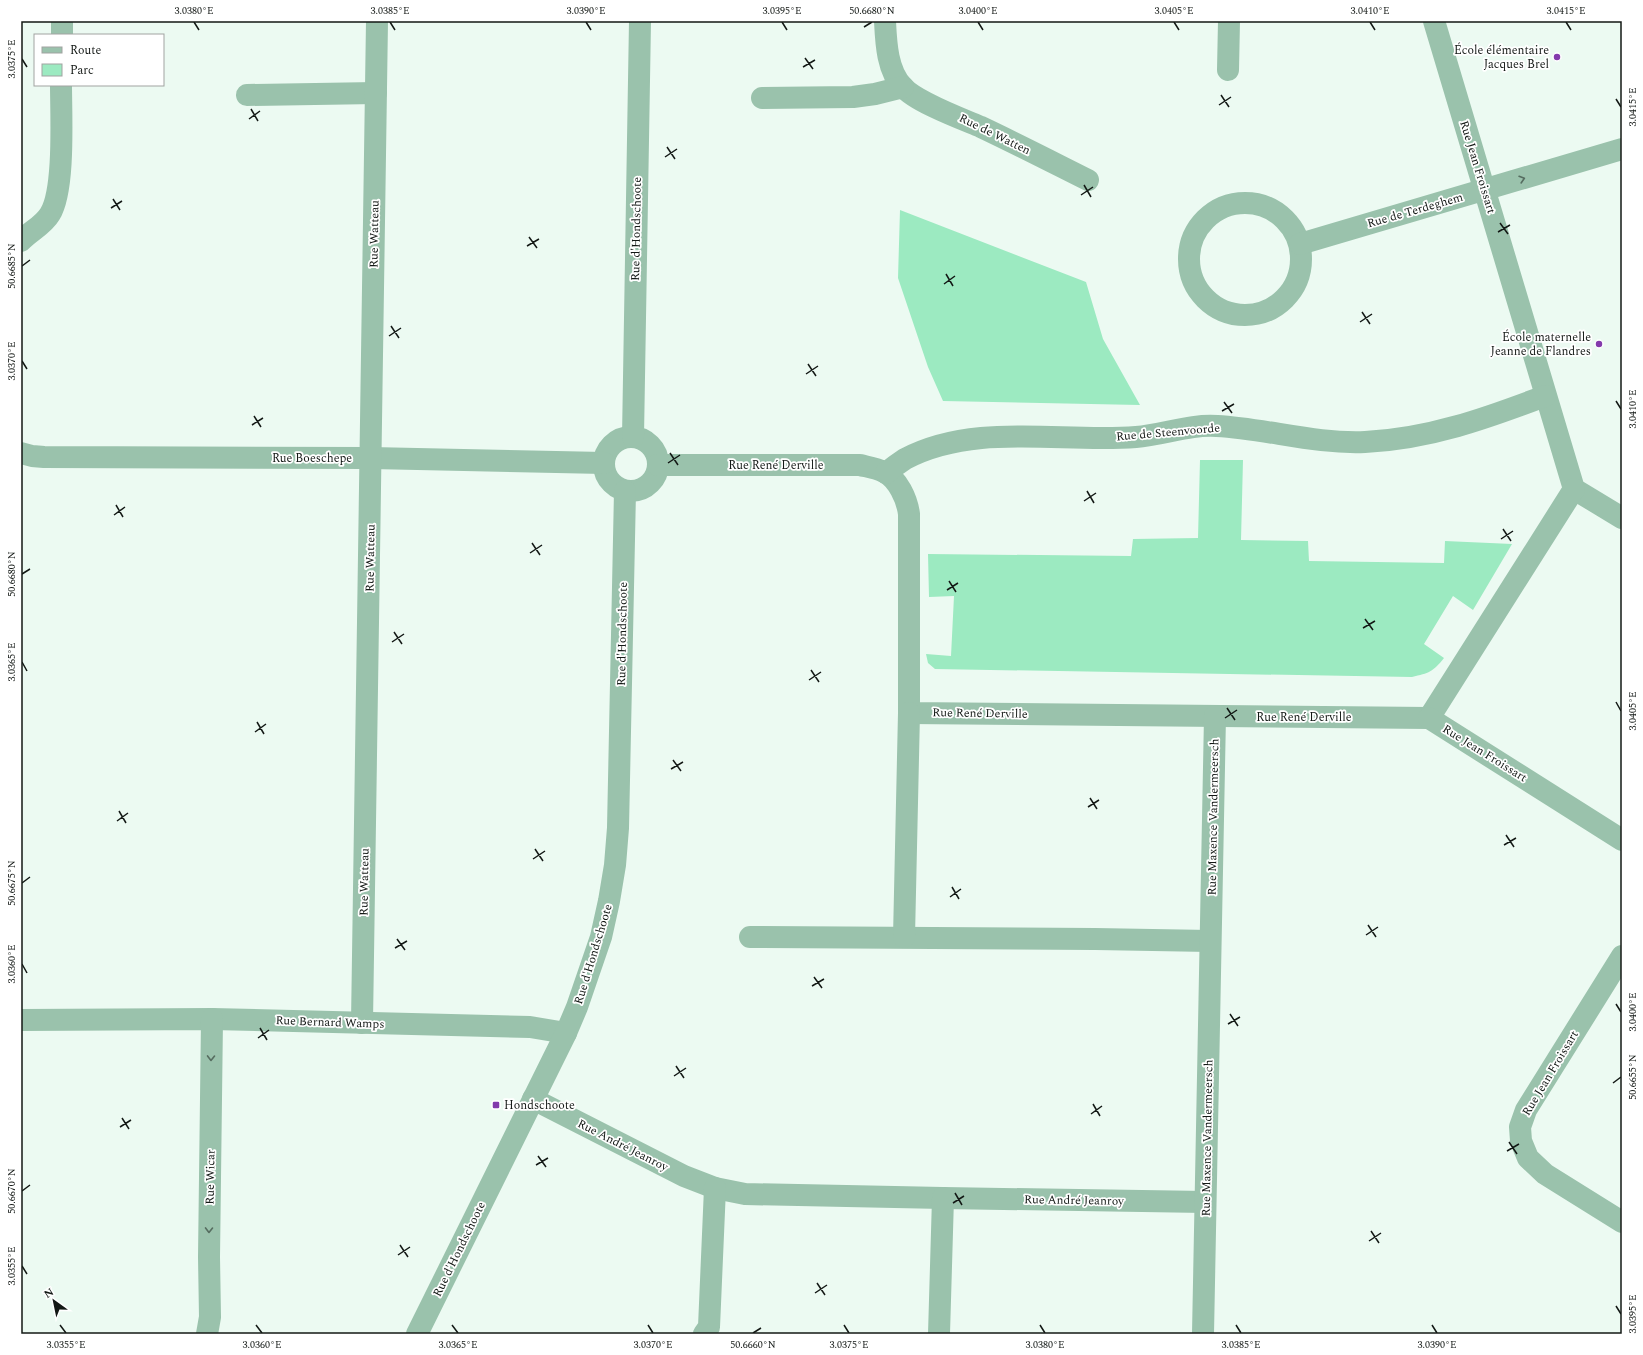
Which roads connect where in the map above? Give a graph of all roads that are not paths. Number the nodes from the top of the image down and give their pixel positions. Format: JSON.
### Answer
{"nodes":[{"id":1,"x":62,"y":21,"type":"edge"},
{"id":2,"x":377,"y":21,"type":"edge"},
{"id":3,"x":640,"y":21,"type":"edge"},
{"id":4,"x":885,"y":21,"type":"edge"},
{"id":5,"x":1229,"y":21,"type":"edge"},
{"id":6,"x":1434,"y":21,"type":"edge"},
{"id":7,"x":62,"y":34,"type":"edge"},
{"id":8,"x":1228,"y":70,"type":"dead end"},
{"id":9,"x":61,"y":86,"type":"edge"},
{"id":10,"x":903,"y":87,"type":"junction"},
{"id":11,"x":376,"y":93,"type":"junction"},
{"id":12,"x":247,"y":95,"type":"dead end"},
{"id":13,"x":762,"y":98,"type":"dead end"},
{"id":14,"x":1622,"y":149,"type":"edge"},
{"id":15,"x":1088,"y":180,"type":"dead end"},
{"id":16,"x":1485,"y":190,"type":"junction"},
{"id":17,"x":21,"y":241,"type":"edge"},
{"id":18,"x":1300,"y":244,"type":"junction"},
{"id":19,"x":1545,"y":396,"type":"junction"},
{"id":20,"x":633,"y":437,"type":"junction"},
{"id":21,"x":21,"y":452,"type":"edge"},
{"id":22,"x":371,"y":458,"type":"junction"},
{"id":23,"x":604,"y":464,"type":"junction"},
{"id":24,"x":658,"y":464,"type":"junction"},
{"id":25,"x":886,"y":473,"type":"junction"},
{"id":26,"x":1574,"y":489,"type":"junction"},
{"id":27,"x":624,"y":491,"type":"junction"},
{"id":28,"x":1622,"y":518,"type":"edge"},
{"id":29,"x":909,"y":713,"type":"junction"},
{"id":30,"x":1215,"y":716,"type":"junction"},
{"id":31,"x":1429,"y":718,"type":"junction"},
{"id":32,"x":1622,"y":840,"type":"edge"},
{"id":33,"x":750,"y":937,"type":"dead end"},
{"id":34,"x":904,"y":938,"type":"junction"},
{"id":35,"x":1210,"y":941,"type":"junction"},
{"id":36,"x":1622,"y":956,"type":"edge"},
{"id":37,"x":212,"y":1019,"type":"junction"},
{"id":38,"x":21,"y":1020,"type":"edge"},
{"id":39,"x":362,"y":1023,"type":"junction"},
{"id":40,"x":566,"y":1033,"type":"junction"},
{"id":41,"x":533,"y":1099,"type":"junction"},
{"id":42,"x":715,"y":1188,"type":"junction"},
{"id":43,"x":943,"y":1198,"type":"junction"},
{"id":44,"x":1206,"y":1202,"type":"junction"},
{"id":45,"x":1622,"y":1222,"type":"edge"},
{"id":46,"x":207,"y":1334,"type":"edge"},
{"id":47,"x":417,"y":1334,"type":"edge"},
{"id":48,"x":704,"y":1334,"type":"edge"},
{"id":49,"x":940,"y":1334,"type":"edge"},
{"id":50,"x":1203,"y":1334,"type":"edge"}],
"edges":[{"from":1,"to":7,"type":"street"},
{"from":2,"to":11,"type":"street","name":"Rue Watteau"},
{"from":3,"to":20,"type":"street","name":"Rue d'Hondschoote"},
{"from":4,"to":10,"type":"street","name":"Rue de Watten"},
{"from":5,"to":8,"type":"street"},
{"from":6,"to":16,"type":"street","name":"Rue Jean Froissart"},
{"from":9,"to":17,"type":"street"},
{"from":10,"to":13,"type":"street"},
{"from":10,"to":15,"type":"street","name":"Rue de Watten"},
{"from":11,"to":12,"type":"street"},
{"from":11,"to":22,"type":"street","name":"Rue Watteau"},
{"from":16,"to":14,"type":"street","name":"Rue de Terdeghem","one_way":true},
{"from":16,"to":18,"type":"street","name":"Rue de Terdeghem"},
{"from":16,"to":19,"type":"street","name":"Rue Jean Froissart"},
{"from":18,"to":18,"type":"street"},
{"from":19,"to":25,"type":"street","name":"Rue de Steenvoorde"},
{"from":19,"to":26,"type":"street","name":"Rue Jean Froissart"},
{"from":20,"to":23,"type":"street"},
{"from":20,"to":24,"type":"street"},
{"from":21,"to":22,"type":"street","name":"Rue Boeschepe"},
{"from":22,"to":23,"type":"street","name":"Rue Boeschepe"},
{"from":22,"to":39,"type":"street","name":"Rue Watteau"},
{"from":23,"to":27,"type":"street"},
{"from":24,"to":25,"type":"street","name":"Rue René Derville"},
{"from":24,"to":27,"type":"street"},
{"from":25,"to":29,"type":"street"},
{"from":26,"to":28,"type":"street"},
{"from":26,"to":31,"type":"street"},
{"from":27,"to":40,"type":"street","name":"Rue d'Hondschoote"},
{"from":29,"to":30,"type":"street","name":"Rue René Derville"},
{"from":29,"to":34,"type":"street"},
{"from":30,"to":31,"type":"street","name":"Rue René Derville"},
{"from":30,"to":35,"type":"street","name":"Rue Maxence Vandermeersch"},
{"from":31,"to":32,"type":"street","name":"Rue Jean Froissart"},
{"from":33,"to":34,"type":"street"},
{"from":34,"to":35,"type":"street"},
{"from":35,"to":44,"type":"street","name":"Rue Maxence Vandermeersch"},
{"from":36,"to":45,"type":"street","name":"Rue Jean Froissart"},
{"from":37,"to":38,"type":"street","name":"Rue Bernard Wamps"},
{"from":37,"to":39,"type":"street","name":"Rue Bernard Wamps"},
{"from":37,"to":46,"type":"street","name":"Rue Wicar","one_way":true},
{"from":39,"to":40,"type":"street","name":"Rue Bernard Wamps"},
{"from":40,"to":41,"type":"street","name":"Rue d'Hondschoote"},
{"from":41,"to":42,"type":"street","name":"Rue André Jeanroy"},
{"from":41,"to":47,"type":"street","name":"Rue d'Hondschoote"},
{"from":42,"to":43,"type":"street","name":"Rue André Jeanroy"},
{"from":42,"to":48,"type":"street"},
{"from":43,"to":44,"type":"street","name":"Rue André Jeanroy"},
{"from":43,"to":49,"type":"street"},
{"from":44,"to":50,"type":"street","name":"Rue Maxence Vandermeersch"}]}
